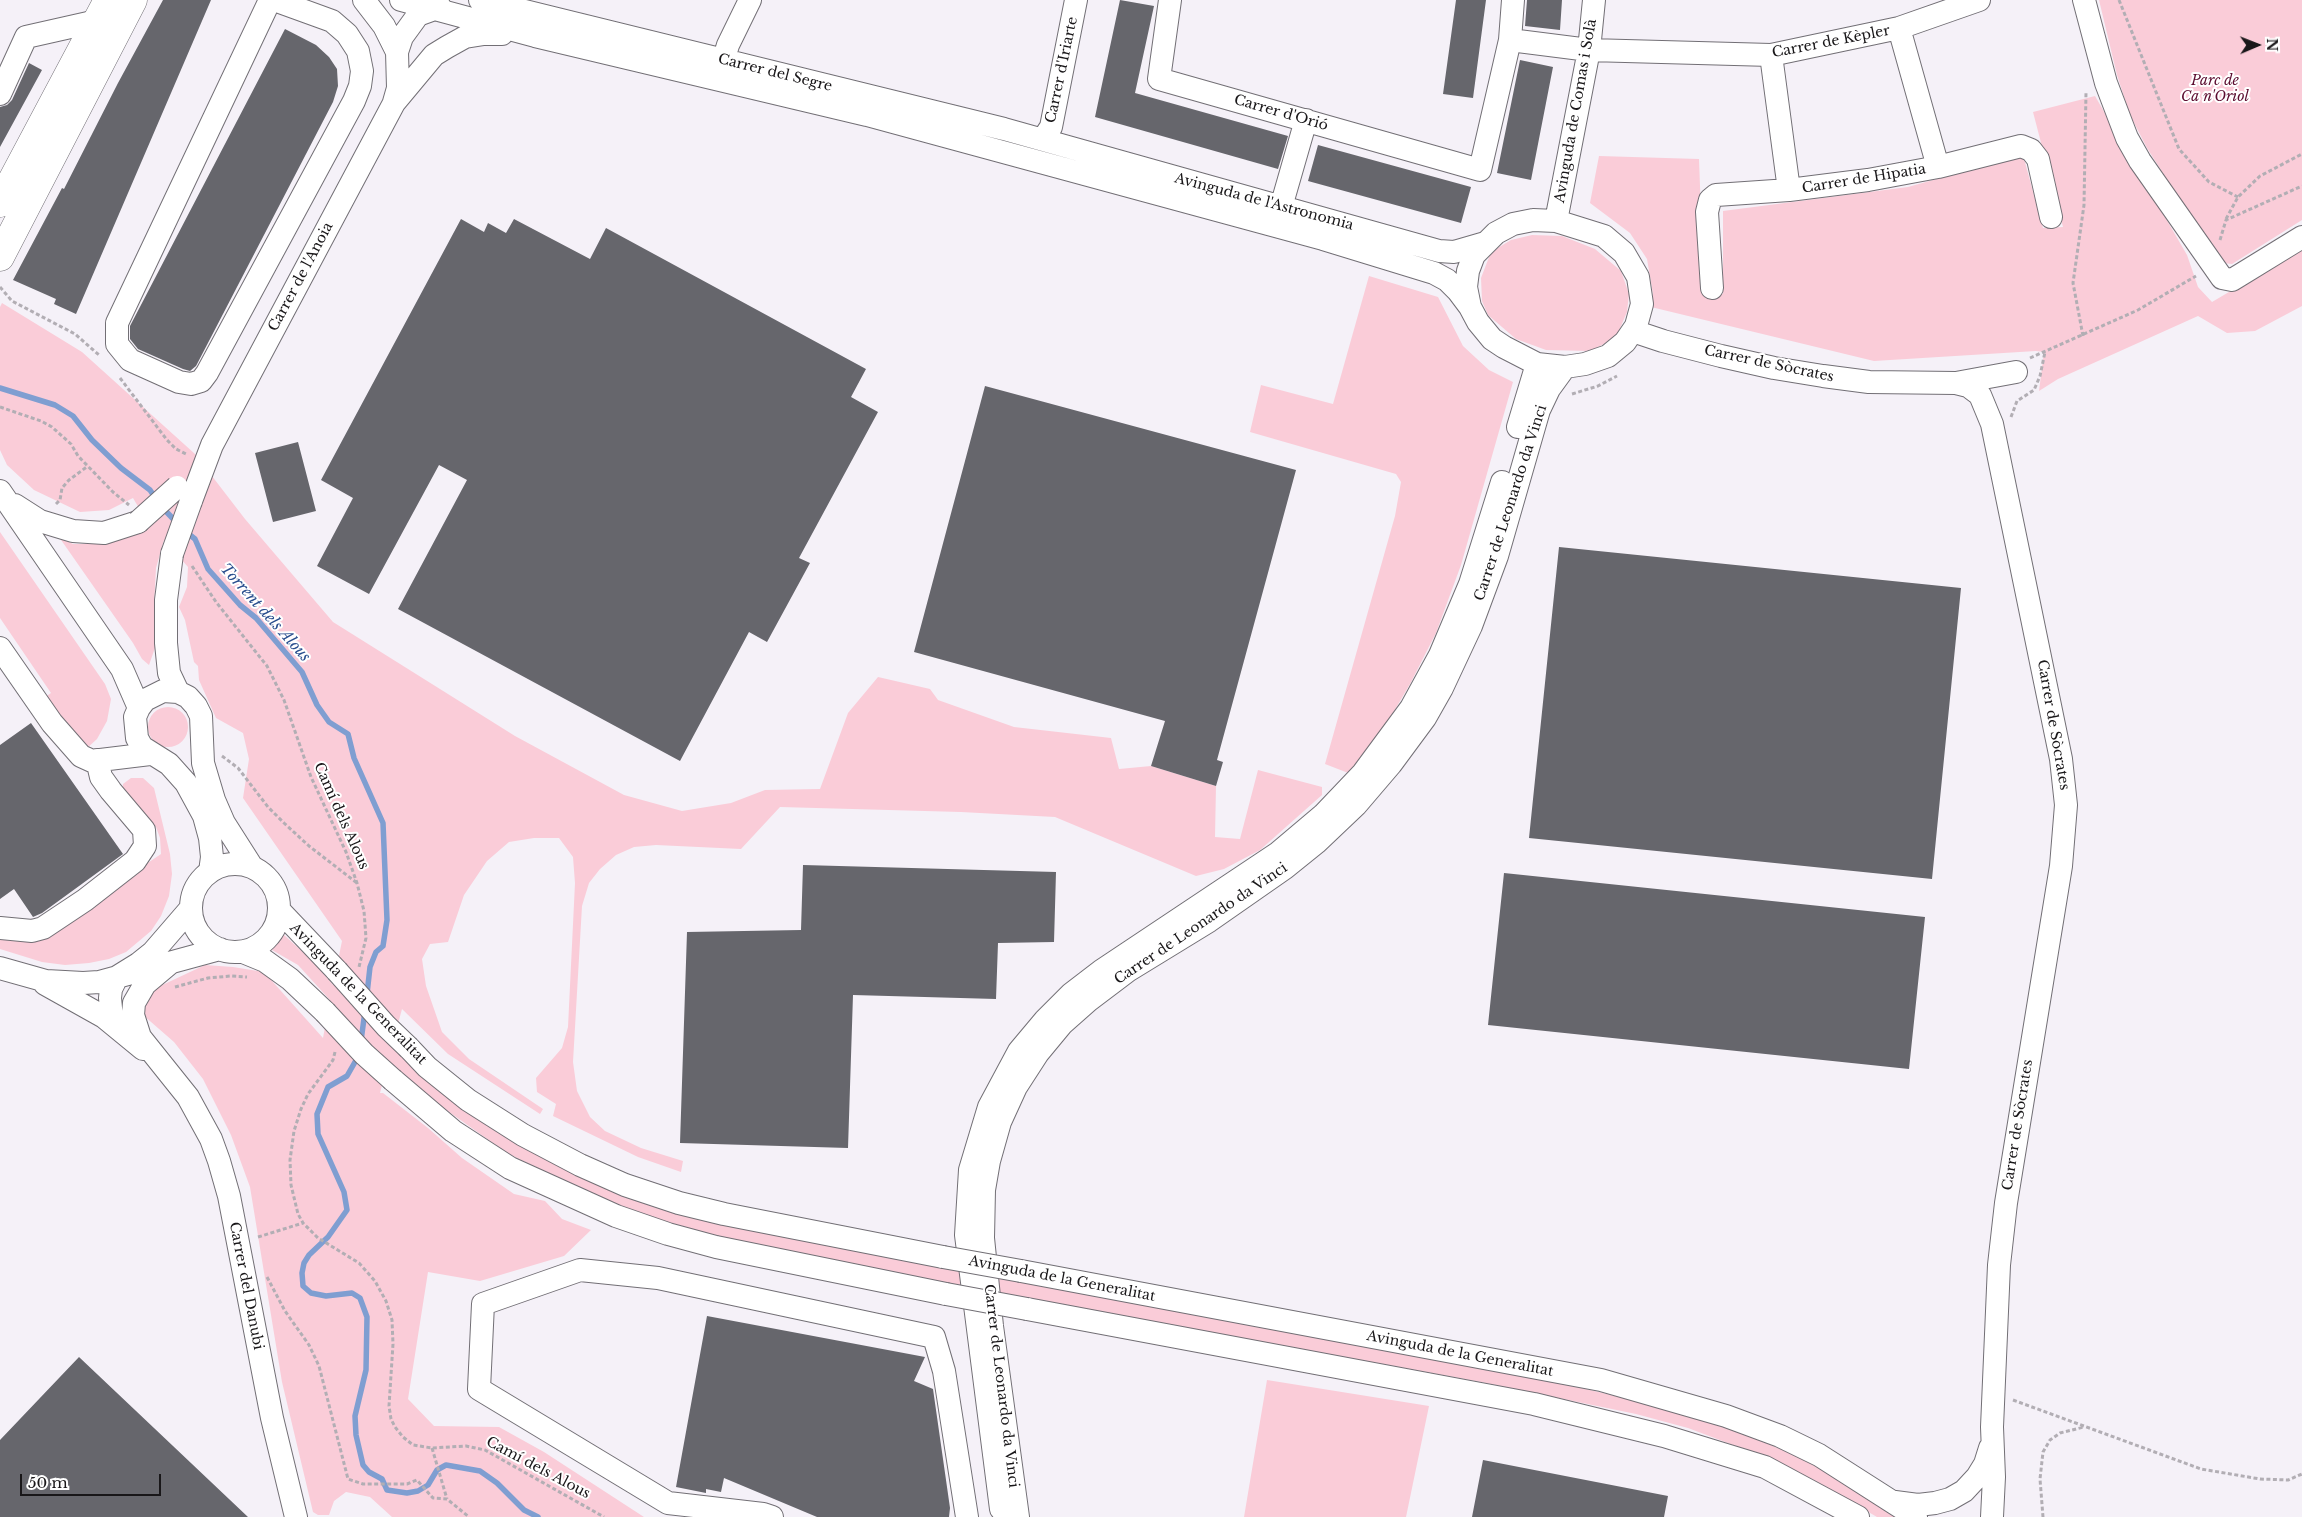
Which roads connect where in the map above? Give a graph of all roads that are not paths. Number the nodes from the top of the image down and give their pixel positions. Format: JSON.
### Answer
{"nodes":[{"id":1,"x":133,"y":0,"type":"edge"},
{"id":2,"x":270,"y":0,"type":"edge"},
{"id":3,"x":274,"y":0,"type":"edge"},
{"id":4,"x":364,"y":0,"type":"edge"},
{"id":5,"x":401,"y":0,"type":"edge"},
{"id":6,"x":480,"y":0,"type":"edge"},
{"id":7,"x":750,"y":0,"type":"edge"},
{"id":8,"x":1076,"y":0,"type":"edge"},
{"id":9,"x":1170,"y":0,"type":"edge"},
{"id":10,"x":1513,"y":0,"type":"edge"},
{"id":11,"x":1594,"y":0,"type":"edge"},
{"id":12,"x":1979,"y":0,"type":"edge"},
{"id":13,"x":2084,"y":0,"type":"edge"},
{"id":14,"x":426,"y":5,"type":"edge"},
{"id":15,"x":506,"y":6,"type":"junction"},
{"id":16,"x":540,"y":6,"type":"edge"},
{"id":17,"x":102,"y":10,"type":"edge"},
{"id":18,"x":1899,"y":28,"type":"junction"},
{"id":19,"x":535,"y":36,"type":"junction"},
{"id":20,"x":1510,"y":40,"type":"junction"},
{"id":21,"x":1589,"y":50,"type":"junction"},
{"id":22,"x":397,"y":52,"type":"junction"},
{"id":23,"x":434,"y":55,"type":"junction"},
{"id":24,"x":1771,"y":55,"type":"junction"},
{"id":25,"x":721,"y":70,"type":"junction"},
{"id":26,"x":0,"y":94,"type":"edge"},
{"id":27,"x":394,"y":103,"type":"junction"},
{"id":28,"x":1306,"y":120,"type":"junction"},
{"id":29,"x":1044,"y":139,"type":"junction"},
{"id":30,"x":1938,"y":167,"type":"junction"},
{"id":31,"x":1067,"y":168,"type":"joint"},
{"id":32,"x":1790,"y":190,"type":"junction"},
{"id":33,"x":303,"y":196,"type":"junction"},
{"id":34,"x":0,"y":203,"type":"edge"},
{"id":35,"x":1281,"y":207,"type":"junction"},
{"id":36,"x":334,"y":213,"type":"junction"},
{"id":37,"x":2051,"y":217,"type":"dead end"},
{"id":38,"x":1556,"y":221,"type":"junction"},
{"id":39,"x":2302,"y":238,"type":"edge"},
{"id":40,"x":1485,"y":243,"type":"junction"},
{"id":41,"x":0,"y":257,"type":"edge"},
{"id":42,"x":2232,"y":280,"type":"junction"},
{"id":43,"x":1712,"y":288,"type":"dead end"},
{"id":44,"x":2208,"y":290,"type":"dead end"},
{"id":45,"x":1470,"y":307,"type":"junction"},
{"id":46,"x":1633,"y":330,"type":"junction"},
{"id":47,"x":1537,"y":364,"type":"junction"},
{"id":48,"x":1565,"y":367,"type":"junction"},
{"id":49,"x":2016,"y":372,"type":"dead end"},
{"id":50,"x":1956,"y":383,"type":"junction"},
{"id":51,"x":2,"y":494,"type":"edge"},
{"id":52,"x":184,"y":494,"type":"junction"},
{"id":53,"x":0,"y":648,"type":"edge"},
{"id":54,"x":122,"y":669,"type":"junction"},
{"id":55,"x":170,"y":692,"type":"junction"},
{"id":56,"x":137,"y":712,"type":"junction"},
{"id":57,"x":150,"y":754,"type":"junction"},
{"id":58,"x":104,"y":759,"type":"junction"},
{"id":59,"x":252,"y":867,"type":"junction"},
{"id":60,"x":210,"y":872,"type":"junction"},
{"id":61,"x":191,"y":908,"type":"junction"},
{"id":62,"x":279,"y":910,"type":"junction"},
{"id":63,"x":0,"y":928,"type":"edge"},
{"id":64,"x":220,"y":949,"type":"junction"},
{"id":65,"x":243,"y":952,"type":"junction"},
{"id":66,"x":170,"y":962,"type":"junction"},
{"id":67,"x":0,"y":968,"type":"edge"},
{"id":68,"x":117,"y":977,"type":"junction"},
{"id":69,"x":35,"y":979,"type":"junction"},
{"id":70,"x":117,"y":1027,"type":"junction"},
{"id":71,"x":166,"y":1068,"type":"junction"},
{"id":72,"x":1992,"y":1444,"type":"junction"},
{"id":73,"x":1893,"y":1502,"type":"junction"},
{"id":74,"x":296,"y":1517,"type":"edge"},
{"id":75,"x":772,"y":1517,"type":"edge"},
{"id":76,"x":967,"y":1517,"type":"edge"},
{"id":77,"x":1002,"y":1517,"type":"edge"},
{"id":78,"x":1018,"y":1517,"type":"edge"},
{"id":79,"x":1858,"y":1517,"type":"edge"},
{"id":80,"x":1916,"y":1517,"type":"edge"},
{"id":81,"x":1992,"y":1517,"type":"edge"}],
"edges":[{"from":1,"to":41,"type":"main road"},
{"from":2,"to":33,"type":"street"},
{"from":3,"to":33,"type":"street"},
{"from":4,"to":22,"type":"street"},
{"from":5,"to":14,"type":"street","name":"Carrer del Segre"},
{"from":6,"to":15,"type":"street","name":"Carrer del Segre"},
{"from":7,"to":25,"type":"street"},
{"from":8,"to":29,"type":"street","name":"Carrer d'Iriarte"},
{"from":9,"to":28,"type":"street","name":"Carrer d'Orió"},
{"from":10,"to":20,"type":"street"},
{"from":11,"to":21,"type":"street","name":"Avinguda de Comas i Solà"},
{"from":12,"to":18,"type":"street","name":"Carrer de Kèpler"},
{"from":13,"to":42,"type":"street"},
{"from":14,"to":15,"type":"street","name":"Carrer del Segre"},
{"from":14,"to":19,"type":"street","name":"Carrer del Segre"},
{"from":14,"to":22,"type":"street","name":"Carrer del Segre"},
{"from":14,"to":23,"type":"street"},
{"from":15,"to":16,"type":"street","name":"Carrer del Segre"},
{"from":16,"to":25,"type":"street","name":"Carrer del Segre"},
{"from":17,"to":26,"type":"street"},
{"from":17,"to":34,"type":"main road"},
{"from":18,"to":24,"type":"street","name":"Carrer de Kèpler"},
{"from":18,"to":30,"type":"street","name":"Carrer de Hipatia"},
{"from":19,"to":23,"type":"street","name":"Carrer del Segre"},
{"from":19,"to":25,"type":"street","name":"Carrer del Segre"},
{"from":20,"to":21,"type":"street","name":"Carrer de Kèpler"},
{"from":20,"to":28,"type":"street","name":"Carrer d'Orió"},
{"from":21,"to":24,"type":"street","name":"Carrer de Kèpler"},
{"from":21,"to":38,"type":"street","name":"Avinguda de Comas i Solà"},
{"from":22,"to":27,"type":"street","name":"Carrer de l'Anoia"},
{"from":23,"to":27,"type":"street","name":"Carrer de l'Anoia"},
{"from":24,"to":32,"type":"street","name":"Carrer de Hipatia"},
{"from":25,"to":29,"type":"street","name":"Carrer del Segre"},
{"from":25,"to":31,"type":"street","name":"Carrer del Segre"},
{"from":27,"to":36,"type":"street","name":"Carrer de l'Anoia"},
{"from":28,"to":35,"type":"street"},
{"from":29,"to":35,"type":"street","name":"Avinguda de l'Astronomia"},
{"from":30,"to":32,"type":"street","name":"Carrer de Hipatia"},
{"from":30,"to":37,"type":"street","name":"Carrer de Hipatia"},
{"from":31,"to":45,"type":"street","name":"Avinguda de l'Astronomia"},
{"from":32,"to":43,"type":"street","name":"Carrer de Hipatia"},
{"from":33,"to":36,"type":"street"},
{"from":35,"to":40,"type":"street","name":"Avinguda de l'Astronomia"},
{"from":36,"to":52,"type":"street","name":"Carrer de l'Anoia"},
{"from":38,"to":40,"type":"street"},
{"from":38,"to":46,"type":"street"},
{"from":39,"to":42,"type":"street"},
{"from":40,"to":45,"type":"street"},
{"from":42,"to":44,"type":"street"},
{"from":45,"to":47,"type":"street"},
{"from":46,"to":48,"type":"street"},
{"from":46,"to":50,"type":"street","name":"Carrer de Sòcrates"},
{"from":47,"to":48,"type":"street"},
{"from":47,"to":77,"type":"street","name":"Carrer de Leonardo da Vinci"},
{"from":48,"to":78,"type":"street","name":"Carrer de Leonardo da Vinci"},
{"from":49,"to":50,"type":"street"},
{"from":50,"to":72,"type":"street","name":"Carrer de Sòcrates"},
{"from":51,"to":52,"type":"street","name":"Carrer de l'Anoia","bridge":true},
{"from":51,"to":54,"type":"street"},
{"from":52,"to":55,"type":"street","name":"Carrer de l'Anoia","bridge":true},
{"from":53,"to":58,"type":"street"},
{"from":54,"to":55,"type":"street"},
{"from":54,"to":56,"type":"street"},
{"from":55,"to":56,"type":"street"},
{"from":55,"to":59,"type":"street"},
{"from":56,"to":57,"type":"street"},
{"from":56,"to":58,"type":"street"},
{"from":57,"to":58,"type":"street"},
{"from":57,"to":60,"type":"street"},
{"from":58,"to":63,"type":"street"},
{"from":59,"to":60,"type":"street"},
{"from":59,"to":62,"type":"street"},
{"from":60,"to":61,"type":"street"},
{"from":61,"to":64,"type":"street"},
{"from":61,"to":68,"type":"street","name":"Carrer del Danubi"},
{"from":62,"to":65,"type":"street"},
{"from":62,"to":73,"type":"street","name":"Avinguda de la Generalitat","bridge":true},
{"from":64,"to":65,"type":"street"},
{"from":64,"to":66,"type":"street","name":"Carrer del Danubi"},
{"from":65,"to":79,"type":"street","bridge":true},
{"from":66,"to":68,"type":"street","name":"Carrer del Danubi"},
{"from":66,"to":71,"type":"street","name":"Carrer del Danubi"},
{"from":67,"to":69,"type":"street","name":"Carrer del Danubi"},
{"from":68,"to":69,"type":"street","name":"Carrer del Danubi"},
{"from":68,"to":70,"type":"street"},
{"from":69,"to":70,"type":"street","name":"Carrer del Danubi"},
{"from":70,"to":71,"type":"street","name":"Carrer del Danubi"},
{"from":71,"to":74,"type":"street","name":"Carrer del Danubi"},
{"from":72,"to":73,"type":"street","name":"Carrer de Sòcrates"},
{"from":72,"to":81,"type":"street","name":"Carrer de Sòcrates"},
{"from":73,"to":80,"type":"street","name":"Avinguda de la Generalitat"},
{"from":75,"to":76,"type":"street"}]}
